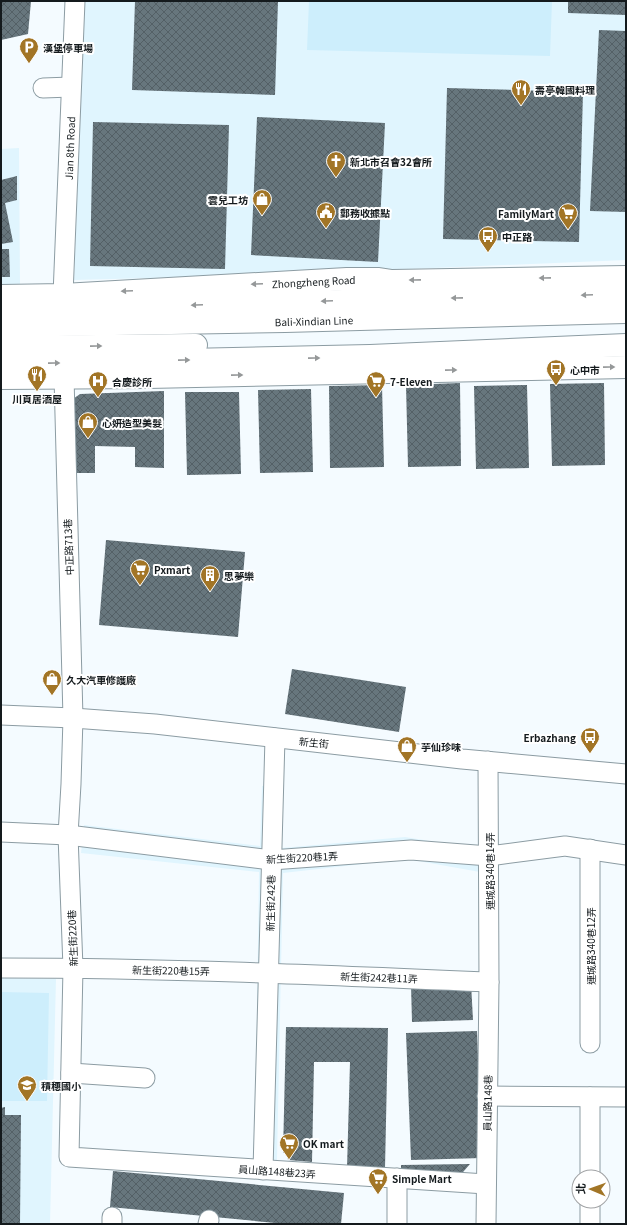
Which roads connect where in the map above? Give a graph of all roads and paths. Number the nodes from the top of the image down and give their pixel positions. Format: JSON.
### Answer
{"nodes":[{"id":1,"x":75,"y":1,"type":"edge"},
{"id":2,"x":72,"y":87,"type":"junction"},
{"id":3,"x":43,"y":88,"type":"dead end"},
{"id":4,"x":626,"y":277,"type":"edge"},
{"id":5,"x":626,"y":292,"type":"edge"},
{"id":6,"x":63,"y":295,"type":"junction"},
{"id":7,"x":1,"y":296,"type":"edge"},
{"id":8,"x":1,"y":308,"type":"edge"},
{"id":9,"x":626,"y":312,"type":"edge"},
{"id":10,"x":626,"y":322,"type":"edge"},
{"id":11,"x":1,"y":326,"type":"edge"},
{"id":12,"x":1,"y":333,"type":"edge"},
{"id":13,"x":626,"y":335,"type":"edge"},
{"id":14,"x":626,"y":345,"type":"edge"},
{"id":15,"x":1,"y":347,"type":"edge"},
{"id":16,"x":1,"y":364,"type":"edge"},
{"id":17,"x":626,"y":367,"type":"edge"},
{"id":18,"x":64,"y":377,"type":"junction"},
{"id":19,"x":1,"y":378,"type":"edge"},
{"id":20,"x":1,"y":715,"type":"edge"},
{"id":21,"x":73,"y":718,"type":"junction"},
{"id":22,"x":275,"y":738,"type":"junction"},
{"id":23,"x":488,"y":761,"type":"junction"},
{"id":24,"x":626,"y":774,"type":"edge"},
{"id":25,"x":1,"y":832,"type":"edge"},
{"id":26,"x":68,"y":835,"type":"junction"},
{"id":27,"x":590,"y":849,"type":"junction"},
{"id":28,"x":626,"y":855,"type":"edge"},
{"id":29,"x":489,"y":856,"type":"junction"},
{"id":30,"x":271,"y":860,"type":"junction"},
{"id":31,"x":1,"y":968,"type":"edge"},
{"id":32,"x":73,"y":968,"type":"junction"},
{"id":33,"x":269,"y":973,"type":"junction"},
{"id":34,"x":488,"y":982,"type":"junction"},
{"id":35,"x":590,"y":1043,"type":"dead end"},
{"id":36,"x":71,"y":1073,"type":"junction"},
{"id":37,"x":145,"y":1078,"type":"dead end"},
{"id":38,"x":487,"y":1096,"type":"junction"},
{"id":39,"x":590,"y":1097,"type":"junction"},
{"id":40,"x":626,"y":1097,"type":"edge"},
{"id":41,"x":69,"y":1157,"type":"joint"},
{"id":42,"x":590,"y":1169,"type":"edge"},
{"id":43,"x":263,"y":1170,"type":"junction"},
{"id":44,"x":397,"y":1178,"type":"junction"},
{"id":45,"x":486,"y":1184,"type":"junction"},
{"id":46,"x":590,"y":1209,"type":"edge"},
{"id":47,"x":397,"y":1224,"type":"edge"},
{"id":48,"x":486,"y":1224,"type":"edge"},
{"id":49,"x":590,"y":1224,"type":"edge"}],
"edges":[{"from":1,"to":2,"type":"street","name":"Jian 8th Road"},
{"from":2,"to":3,"type":"street"},
{"from":2,"to":6,"type":"street","name":"Jian 8th Road"},
{"from":4,"to":6,"type":"main road","name":"Zhongzheng Road","one_way":true},
{"from":5,"to":8,"type":"main road","one_way":true},
{"from":6,"to":7,"type":"main road","name":"Zhongzheng Road"},
{"from":9,"to":11,"type":"main road","name":"Bali-Xindian Line"},
{"from":10,"to":12,"type":"main road"},
{"from":15,"to":13,"type":"main road","one_way":true},
{"from":16,"to":14,"type":"main road","one_way":true},
{"from":18,"to":17,"type":"main road","one_way":true},
{"from":18,"to":19,"type":"main road"},
{"from":18,"to":21,"type":"street","name":"中正路713巷"},
{"from":20,"to":21,"type":"street","name":"新生街"},
{"from":21,"to":22,"type":"street","name":"新生街"},
{"from":21,"to":26,"type":"street","name":"新生街220巷"},
{"from":22,"to":23,"type":"street","name":"新生街"},
{"from":22,"to":30,"type":"street","name":"新生街242巷"},
{"from":23,"to":24,"type":"street","name":"新生街"},
{"from":23,"to":29,"type":"street","name":"連城路340巷14弄"},
{"from":25,"to":26,"type":"street","name":"新生街220巷1弄"},
{"from":26,"to":30,"type":"street","name":"新生街220巷1弄"},
{"from":26,"to":32,"type":"street","name":"新生街220巷"},
{"from":27,"to":28,"type":"street"},
{"from":27,"to":29,"type":"street"},
{"from":27,"to":35,"type":"street","name":"連城路340巷12弄"},
{"from":29,"to":30,"type":"street","name":"新生街220巷1弄"},
{"from":29,"to":34,"type":"street","name":"連城路340巷14弄"},
{"from":30,"to":33,"type":"street","name":"新生街242巷"},
{"from":31,"to":32,"type":"street","name":"新生街220巷15弄"},
{"from":32,"to":33,"type":"street","name":"新生街220巷15弄"},
{"from":32,"to":36,"type":"street","name":"新生街220巷"},
{"from":33,"to":34,"type":"street","name":"新生街242巷11弄"},
{"from":33,"to":43,"type":"street","name":"新生街242巷"},
{"from":34,"to":38,"type":"street","name":"員山路148巷"},
{"from":36,"to":37,"type":"street"},
{"from":36,"to":41,"type":"street","name":"新生街220巷"},
{"from":38,"to":39,"type":"street"},
{"from":38,"to":45,"type":"street","name":"員山路148巷"},
{"from":39,"to":40,"type":"street"},
{"from":39,"to":42,"type":"street"},
{"from":41,"to":43,"type":"street","name":"員山路148巷23弄"},
{"from":43,"to":44,"type":"street","name":"員山路148巷23弄"},
{"from":44,"to":45,"type":"street","name":"員山路148巷23弄"},
{"from":44,"to":47,"type":"street"},
{"from":45,"to":48,"type":"street","name":"員山路148巷"},
{"from":46,"to":49,"type":"street"}]}
